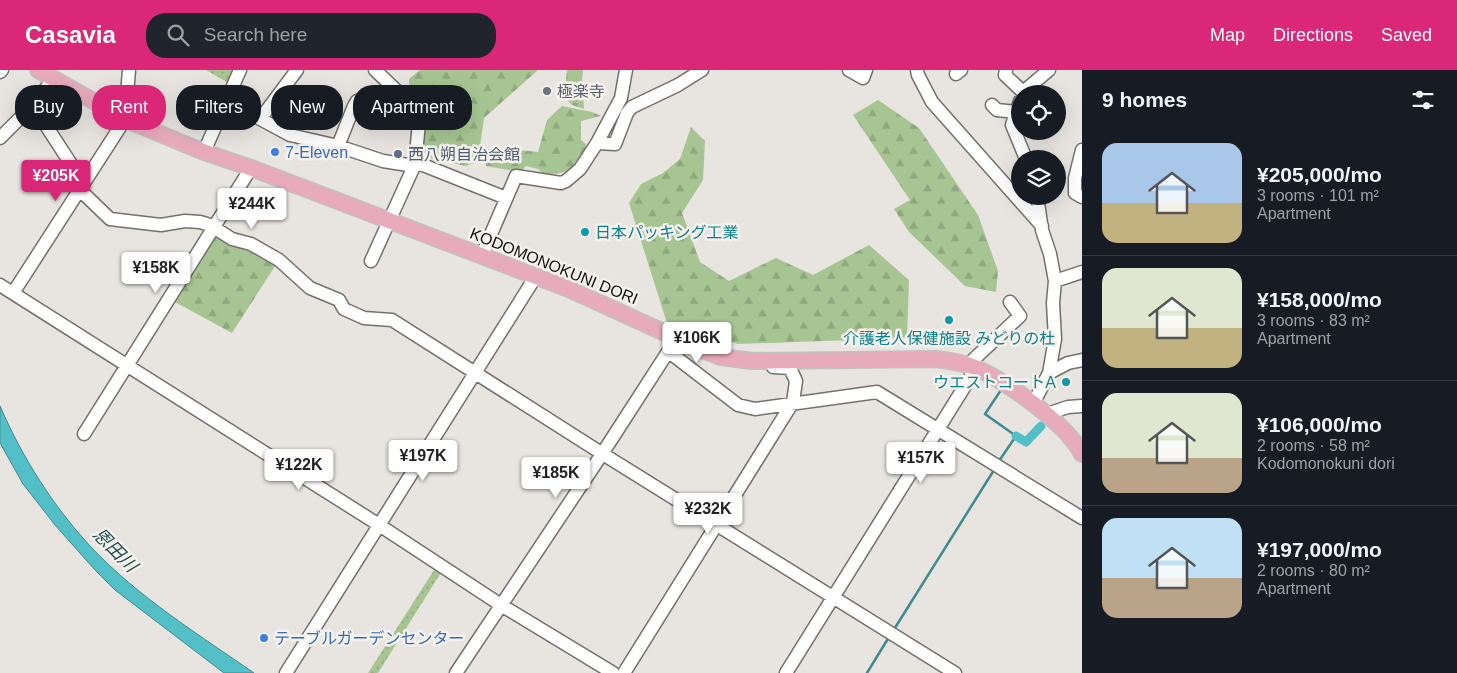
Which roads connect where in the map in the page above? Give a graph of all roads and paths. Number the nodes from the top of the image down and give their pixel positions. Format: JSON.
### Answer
{"nodes":[{"id":1,"x":38,"y":70,"type":"edge"},
{"id":2,"x":129,"y":70,"type":"edge"},
{"id":3,"x":240,"y":70,"type":"edge"},
{"id":4,"x":296,"y":70,"type":"edge"},
{"id":5,"x":375,"y":70,"type":"edge"},
{"id":6,"x":626,"y":70,"type":"edge"},
{"id":7,"x":702,"y":70,"type":"edge"},
{"id":8,"x":849,"y":70,"type":"edge"},
{"id":9,"x":866,"y":70,"type":"edge"},
{"id":10,"x":917,"y":70,"type":"edge"},
{"id":11,"x":1006,"y":70,"type":"edge"},
{"id":12,"x":1049,"y":70,"type":"edge"},
{"id":13,"x":53,"y":79,"type":"junction"},
{"id":14,"x":48,"y":85,"type":"edge"},
{"id":15,"x":128,"y":85,"type":"edge"},
{"id":16,"x":234,"y":85,"type":"edge"},
{"id":17,"x":1011,"y":85,"type":"edge"},
{"id":18,"x":1034,"y":85,"type":"edge"},
{"id":19,"x":92,"y":100,"type":"edge"},
{"id":20,"x":1011,"y":104,"type":"edge"},
{"id":21,"x":992,"y":105,"type":"dead end"},
{"id":22,"x":353,"y":108,"type":"edge"},
{"id":23,"x":261,"y":118,"type":"joint"},
{"id":24,"x":15,"y":123,"type":"edge"},
{"id":25,"x":49,"y":130,"type":"edge"},
{"id":26,"x":118,"y":130,"type":"edge"},
{"id":27,"x":152,"y":130,"type":"edge"},
{"id":28,"x":214,"y":130,"type":"edge"},
{"id":29,"x":0,"y":138,"type":"edge"},
{"id":30,"x":597,"y":143,"type":"junction"},
{"id":31,"x":338,"y":146,"type":"junction"},
{"id":32,"x":1082,"y":150,"type":"edge"},
{"id":33,"x":204,"y":152,"type":"junction"},
{"id":34,"x":415,"y":164,"type":"junction"},
{"id":35,"x":251,"y":168,"type":"junction"},
{"id":36,"x":80,"y":190,"type":"junction"},
{"id":37,"x":1082,"y":197,"type":"edge"},
{"id":38,"x":506,"y":198,"type":"junction"},
{"id":39,"x":1038,"y":205,"type":"edge"},
{"id":40,"x":389,"y":221,"type":"junction"},
{"id":41,"x":1042,"y":226,"type":"junction"},
{"id":42,"x":214,"y":228,"type":"junction"},
{"id":43,"x":482,"y":255,"type":"junction"},
{"id":44,"x":371,"y":261,"type":"dead end"},
{"id":45,"x":1082,"y":272,"type":"edge"},
{"id":46,"x":536,"y":276,"type":"junction"},
{"id":47,"x":1055,"y":281,"type":"junction"},
{"id":48,"x":0,"y":285,"type":"edge"},
{"id":49,"x":13,"y":293,"type":"junction"},
{"id":50,"x":1010,"y":302,"type":"dead end"},
{"id":51,"x":677,"y":338,"type":"junction"},
{"id":52,"x":669,"y":352,"type":"junction"},
{"id":53,"x":752,"y":360,"type":"junction"},
{"id":54,"x":1082,"y":360,"type":"edge"},
{"id":55,"x":127,"y":365,"type":"junction"},
{"id":56,"x":974,"y":368,"type":"junction"},
{"id":57,"x":1049,"y":373,"type":"junction"},
{"id":58,"x":476,"y":374,"type":"junction"},
{"id":59,"x":793,"y":402,"type":"junction"},
{"id":60,"x":1033,"y":404,"type":"junction"},
{"id":61,"x":1082,"y":406,"type":"edge"},
{"id":62,"x":1047,"y":414,"type":"junction"},
{"id":63,"x":939,"y":429,"type":"junction"},
{"id":64,"x":84,"y":434,"type":"dead end"},
{"id":65,"x":602,"y":454,"type":"junction"},
{"id":66,"x":1082,"y":454,"type":"edge"},
{"id":67,"x":1082,"y":518,"type":"edge"},
{"id":68,"x":717,"y":524,"type":"junction"},
{"id":69,"x":380,"y":525,"type":"junction"},
{"id":70,"x":834,"y":597,"type":"junction"},
{"id":71,"x":501,"y":605,"type":"junction"},
{"id":72,"x":286,"y":673,"type":"edge"},
{"id":73,"x":456,"y":673,"type":"edge"},
{"id":74,"x":613,"y":673,"type":"edge"},
{"id":75,"x":624,"y":673,"type":"edge"},
{"id":76,"x":786,"y":673,"type":"edge"},
{"id":77,"x":955,"y":673,"type":"edge"}],
"edges":[{"from":1,"to":13,"type":"main road","name":"KODOMONOKUNI DORI"},
{"from":2,"to":15,"type":"street"},
{"from":3,"to":16,"type":"street"},
{"from":4,"to":23,"type":"street"},
{"from":5,"to":34,"type":"street"},
{"from":6,"to":30,"type":"street"},
{"from":7,"to":30,"type":"street"},
{"from":8,"to":9,"type":"street"},
{"from":10,"to":41,"type":"street"},
{"from":11,"to":17,"type":"street"},
{"from":12,"to":18,"type":"street"},
{"from":13,"to":14,"type":"street"},
{"from":13,"to":19,"type":"main road","name":"KODOMONOKUNI DORI"},
{"from":20,"to":21,"type":"street"},
{"from":22,"to":31,"type":"street"},
{"from":23,"to":31,"type":"street"},
{"from":24,"to":29,"type":"street"},
{"from":25,"to":36,"type":"street"},
{"from":26,"to":36,"type":"street"},
{"from":27,"to":33,"type":"main road","name":"KODOMONOKUNI DORI"},
{"from":28,"to":33,"type":"street"},
{"from":30,"to":38,"type":"street"},
{"from":31,"to":34,"type":"street"},
{"from":32,"to":37,"type":"street"},
{"from":33,"to":35,"type":"main road","name":"KODOMONOKUNI DORI"},
{"from":34,"to":38,"type":"street"},
{"from":34,"to":40,"type":"street"},
{"from":35,"to":40,"type":"main road","name":"KODOMONOKUNI DORI"},
{"from":35,"to":42,"type":"street"},
{"from":36,"to":42,"type":"street"},
{"from":36,"to":49,"type":"street"},
{"from":38,"to":43,"type":"street"},
{"from":39,"to":41,"type":"street"},
{"from":40,"to":43,"type":"main road","name":"KODOMONOKUNI DORI"},
{"from":40,"to":44,"type":"street"},
{"from":41,"to":47,"type":"street"},
{"from":42,"to":55,"type":"street"},
{"from":42,"to":58,"type":"street"},
{"from":43,"to":46,"type":"main road","name":"KODOMONOKUNI DORI"},
{"from":45,"to":47,"type":"street"},
{"from":46,"to":51,"type":"main road","name":"KODOMONOKUNI DORI"},
{"from":46,"to":58,"type":"street"},
{"from":47,"to":57,"type":"street"},
{"from":48,"to":49,"type":"street"},
{"from":49,"to":55,"type":"street"},
{"from":50,"to":56,"type":"street"},
{"from":51,"to":52,"type":"street"},
{"from":51,"to":53,"type":"main road","name":"KODOMONOKUNI DORI"},
{"from":52,"to":59,"type":"street"},
{"from":52,"to":65,"type":"street"},
{"from":53,"to":56,"type":"main road","name":"KODOMONOKUNI DORI"},
{"from":53,"to":59,"type":"street"},
{"from":54,"to":57,"type":"street"},
{"from":55,"to":64,"type":"street"},
{"from":55,"to":69,"type":"street"},
{"from":56,"to":60,"type":"main road","name":"KODOMONOKUNI DORI"},
{"from":56,"to":63,"type":"street"},
{"from":57,"to":60,"type":"street"},
{"from":58,"to":65,"type":"street"},
{"from":58,"to":69,"type":"street"},
{"from":59,"to":63,"type":"street"},
{"from":59,"to":68,"type":"street"},
{"from":60,"to":62,"type":"main road","name":"KODOMONOKUNI DORI"},
{"from":61,"to":62,"type":"street"},
{"from":62,"to":66,"type":"main road","name":"KODOMONOKUNI DORI"},
{"from":63,"to":67,"type":"street"},
{"from":63,"to":70,"type":"street"},
{"from":65,"to":68,"type":"street"},
{"from":65,"to":71,"type":"street"},
{"from":68,"to":70,"type":"street"},
{"from":68,"to":75,"type":"street"},
{"from":69,"to":71,"type":"street"},
{"from":69,"to":72,"type":"street"},
{"from":70,"to":76,"type":"street"},
{"from":70,"to":77,"type":"street"},
{"from":71,"to":73,"type":"street"},
{"from":71,"to":74,"type":"street"}]}
